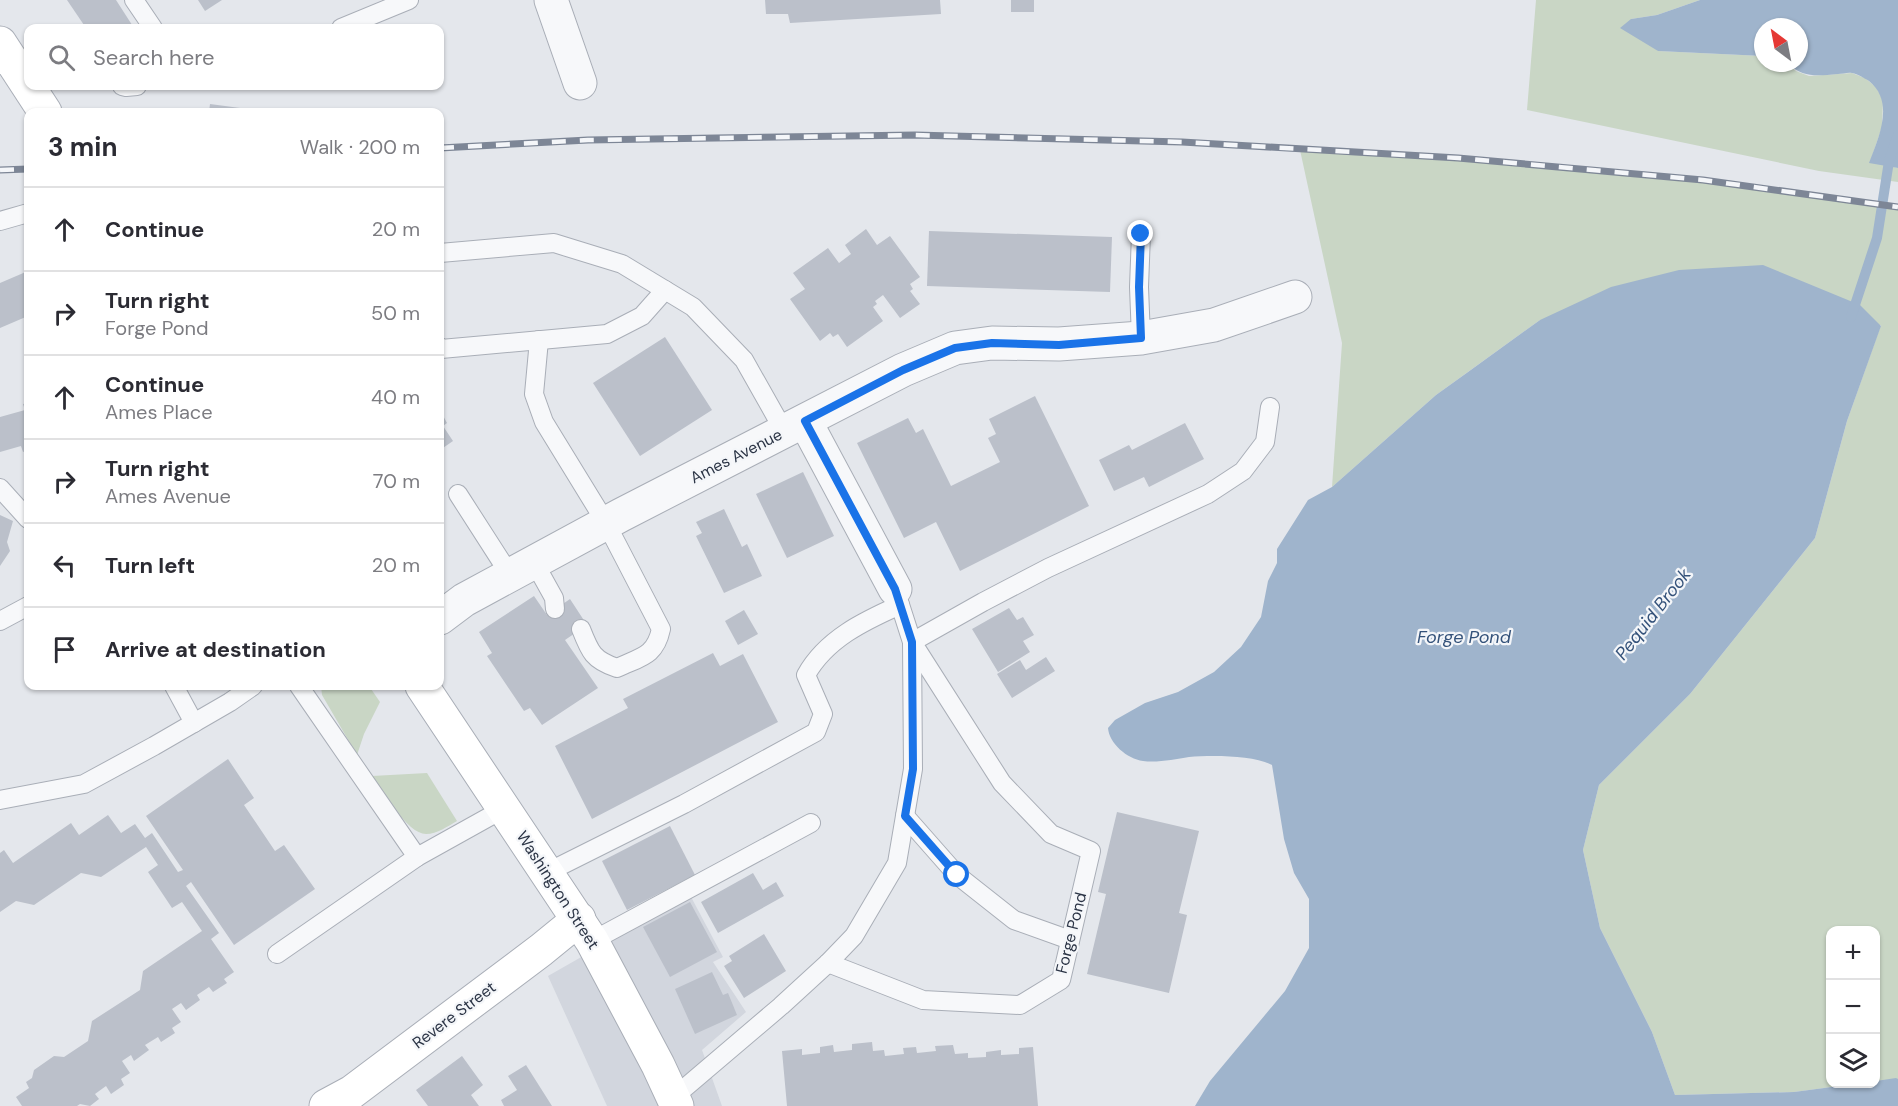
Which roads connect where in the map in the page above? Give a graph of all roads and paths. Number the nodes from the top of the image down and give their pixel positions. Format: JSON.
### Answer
{"nodes":[{"id":1,"x":134,"y":0,"type":"edge"},
{"id":2,"x":409,"y":0,"type":"edge"},
{"id":3,"x":551,"y":0,"type":"edge"},
{"id":4,"x":150,"y":24,"type":"edge"},
{"id":5,"x":351,"y":24,"type":"edge"},
{"id":6,"x":0,"y":43,"type":"edge"},
{"id":7,"x":24,"y":77,"type":"edge"},
{"id":8,"x":580,"y":83,"type":"dead end"},
{"id":9,"x":24,"y":214,"type":"edge"},
{"id":10,"x":0,"y":221,"type":"edge"},
{"id":11,"x":1141,"y":234,"type":"dead end"},
{"id":12,"x":444,"y":253,"type":"edge"},
{"id":13,"x":665,"y":290,"type":"junction"},
{"id":14,"x":1294,"y":297,"type":"dead end"},
{"id":15,"x":1141,"y":338,"type":"junction"},
{"id":16,"x":539,"y":340,"type":"junction"},
{"id":17,"x":444,"y":349,"type":"edge"},
{"id":18,"x":1270,"y":406,"type":"dead end"},
{"id":19,"x":795,"y":426,"type":"junction"},
{"id":20,"x":0,"y":488,"type":"edge"},
{"id":21,"x":458,"y":494,"type":"dead end"},
{"id":22,"x":24,"y":515,"type":"edge"},
{"id":23,"x":606,"y":523,"type":"junction"},
{"id":24,"x":522,"y":569,"type":"junction"},
{"id":25,"x":898,"y":597,"type":"junction"},
{"id":26,"x":558,"y":604,"type":"dead end"},
{"id":27,"x":24,"y":608,"type":"edge"},
{"id":28,"x":444,"y":615,"type":"edge"},
{"id":29,"x":0,"y":621,"type":"edge"},
{"id":30,"x":580,"y":637,"type":"dead end"},
{"id":31,"x":912,"y":642,"type":"junction"},
{"id":32,"x":176,"y":690,"type":"edge"},
{"id":33,"x":248,"y":690,"type":"edge"},
{"id":34,"x":302,"y":690,"type":"edge"},
{"id":35,"x":425,"y":690,"type":"edge"},
{"id":36,"x":194,"y":723,"type":"junction"},
{"id":37,"x":0,"y":800,"type":"edge"},
{"id":38,"x":505,"y":808,"type":"junction"},
{"id":39,"x":905,"y":816,"type":"junction"},
{"id":40,"x":810,"y":823,"type":"dead end"},
{"id":41,"x":417,"y":857,"type":"junction"},
{"id":42,"x":548,"y":872,"type":"junction"},
{"id":43,"x":586,"y":930,"type":"junction"},
{"id":44,"x":1070,"y":940,"type":"junction"},
{"id":45,"x":277,"y":954,"type":"dead end"},
{"id":46,"x":828,"y":963,"type":"junction"},
{"id":47,"x":675,"y":1102,"type":"edge"},
{"id":48,"x":326,"y":1106,"type":"edge"}],
"edges":[{"from":1,"to":4,"type":"lane"},
{"from":2,"to":5,"type":"lane"},
{"from":3,"to":8,"type":"street"},
{"from":6,"to":7,"type":"main road"},
{"from":9,"to":10,"type":"lane"},
{"from":11,"to":15,"type":"lane"},
{"from":12,"to":13,"type":"lane"},
{"from":13,"to":16,"type":"lane"},
{"from":13,"to":19,"type":"lane"},
{"from":14,"to":15,"type":"street","name":"Ames Avenue"},
{"from":15,"to":19,"type":"street","name":"Ames Avenue"},
{"from":16,"to":17,"type":"lane"},
{"from":16,"to":23,"type":"lane"},
{"from":18,"to":31,"type":"lane"},
{"from":19,"to":23,"type":"street","name":"Ames Avenue"},
{"from":19,"to":25,"type":"street"},
{"from":20,"to":22,"type":"lane"},
{"from":21,"to":24,"type":"lane"},
{"from":23,"to":24,"type":"street","name":"Ames Avenue"},
{"from":23,"to":30,"type":"lane"},
{"from":24,"to":26,"type":"lane"},
{"from":24,"to":28,"type":"street","name":"Ames Avenue"},
{"from":25,"to":31,"type":"lane","name":"Forge Pond"},
{"from":25,"to":42,"type":"lane"},
{"from":27,"to":29,"type":"lane"},
{"from":31,"to":39,"type":"lane","name":"Forge Pond"},
{"from":31,"to":44,"type":"lane","name":"Forge Pond"},
{"from":32,"to":36,"type":"lane"},
{"from":33,"to":36,"type":"lane"},
{"from":34,"to":41,"type":"lane"},
{"from":35,"to":38,"type":"main road","name":"Washington Street"},
{"from":36,"to":37,"type":"lane"},
{"from":38,"to":41,"type":"lane"},
{"from":38,"to":42,"type":"main road","name":"Washington Street"},
{"from":39,"to":44,"type":"lane"},
{"from":39,"to":46,"type":"lane","name":"Forge Pond"},
{"from":40,"to":43,"type":"lane"},
{"from":41,"to":45,"type":"lane"},
{"from":42,"to":43,"type":"main road","name":"Washington Street"},
{"from":43,"to":47,"type":"main road","name":"Washington Street"},
{"from":43,"to":48,"type":"main road","name":"Revere Street"},
{"from":44,"to":46,"type":"lane","name":"Forge Pond"},
{"from":46,"to":47,"type":"lane","name":"Forge Pond"}]}
